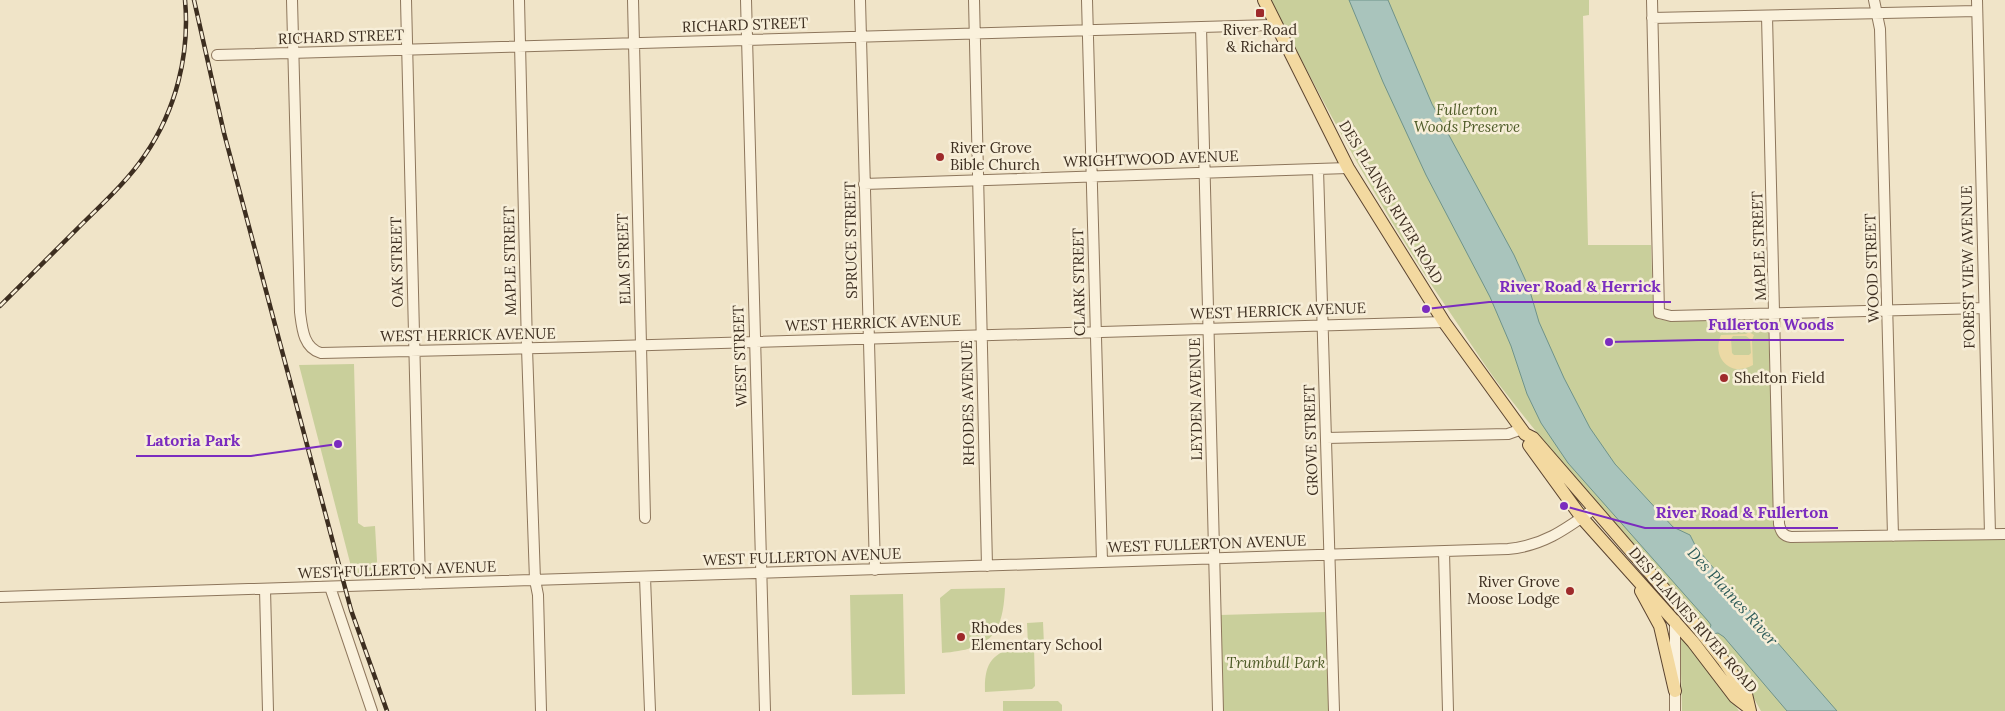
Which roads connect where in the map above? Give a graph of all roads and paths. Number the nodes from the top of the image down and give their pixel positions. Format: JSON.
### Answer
{"nodes":[{"id":1,"x":292,"y":0,"type":"edge"},
{"id":2,"x":406,"y":0,"type":"edge"},
{"id":3,"x":519,"y":0,"type":"edge"},
{"id":4,"x":633,"y":0,"type":"edge"},
{"id":5,"x":746,"y":0,"type":"edge"},
{"id":6,"x":860,"y":0,"type":"edge"},
{"id":7,"x":974,"y":0,"type":"edge"},
{"id":8,"x":1087,"y":0,"type":"edge"},
{"id":9,"x":1264,"y":0,"type":"edge"},
{"id":10,"x":1652,"y":0,"type":"edge"},
{"id":11,"x":1874,"y":0,"type":"edge"},
{"id":12,"x":1977,"y":0,"type":"edge"},
{"id":13,"x":1977,"y":11,"type":"junction"},
{"id":14,"x":1876,"y":13,"type":"junction"},
{"id":15,"x":1767,"y":16,"type":"junction"},
{"id":16,"x":1652,"y":18,"type":"junction"},
{"id":17,"x":1275,"y":25,"type":"junction"},
{"id":18,"x":1201,"y":27,"type":"junction"},
{"id":19,"x":1088,"y":30,"type":"junction"},
{"id":20,"x":975,"y":34,"type":"junction"},
{"id":21,"x":861,"y":37,"type":"junction"},
{"id":22,"x":746,"y":40,"type":"junction"},
{"id":23,"x":634,"y":44,"type":"junction"},
{"id":24,"x":520,"y":47,"type":"junction"},
{"id":25,"x":407,"y":50,"type":"junction"},
{"id":26,"x":293,"y":53,"type":"junction"},
{"id":27,"x":217,"y":55,"type":"dead end"},
{"id":28,"x":1348,"y":168,"type":"junction"},
{"id":29,"x":1318,"y":169,"type":"junction"},
{"id":30,"x":1204,"y":172,"type":"junction"},
{"id":31,"x":1092,"y":176,"type":"junction"},
{"id":32,"x":978,"y":180,"type":"junction"},
{"id":33,"x":864,"y":184,"type":"junction"},
{"id":34,"x":1984,"y":308,"type":"junction"},
{"id":35,"x":1888,"y":310,"type":"junction"},
{"id":36,"x":1775,"y":313,"type":"junction"},
{"id":37,"x":1444,"y":322,"type":"junction"},
{"id":38,"x":1323,"y":325,"type":"junction"},
{"id":39,"x":1209,"y":328,"type":"junction"},
{"id":40,"x":1095,"y":332,"type":"junction"},
{"id":41,"x":982,"y":335,"type":"junction"},
{"id":42,"x":868,"y":339,"type":"junction"},
{"id":43,"x":755,"y":342,"type":"junction"},
{"id":44,"x":642,"y":345,"type":"junction"},
{"id":45,"x":527,"y":348,"type":"junction"},
{"id":46,"x":414,"y":351,"type":"junction"},
{"id":47,"x":1523,"y":432,"type":"junction"},
{"id":48,"x":1326,"y":438,"type":"junction"},
{"id":49,"x":1594,"y":510,"type":"junction"},
{"id":50,"x":645,"y":518,"type":"dead end"},
{"id":51,"x":1582,"y":518,"type":"junction"},
{"id":52,"x":1990,"y":534,"type":"junction"},
{"id":53,"x":2005,"y":534,"type":"edge"},
{"id":54,"x":1894,"y":536,"type":"junction"},
{"id":55,"x":1444,"y":552,"type":"junction"},
{"id":56,"x":1329,"y":555,"type":"junction"},
{"id":57,"x":1214,"y":559,"type":"junction"},
{"id":58,"x":1102,"y":562,"type":"junction"},
{"id":59,"x":987,"y":566,"type":"junction"},
{"id":60,"x":875,"y":570,"type":"junction"},
{"id":61,"x":1630,"y":571,"type":"junction"},
{"id":62,"x":761,"y":573,"type":"junction"},
{"id":63,"x":645,"y":577,"type":"junction"},
{"id":64,"x":534,"y":580,"type":"junction"},
{"id":65,"x":420,"y":584,"type":"junction"},
{"id":66,"x":330,"y":587,"type":"junction"},
{"id":67,"x":265,"y":589,"type":"junction"},
{"id":68,"x":0,"y":597,"type":"edge"},
{"id":69,"x":1675,"y":601,"type":"junction"},
{"id":70,"x":1675,"y":622,"type":"junction"},
{"id":71,"x":1675,"y":691,"type":"junction"},
{"id":72,"x":1749,"y":709,"type":"edge"},
{"id":73,"x":268,"y":711,"type":"edge"},
{"id":74,"x":372,"y":711,"type":"edge"},
{"id":75,"x":541,"y":711,"type":"edge"},
{"id":76,"x":650,"y":711,"type":"edge"},
{"id":77,"x":765,"y":711,"type":"edge"},
{"id":78,"x":1218,"y":711,"type":"edge"},
{"id":79,"x":1334,"y":711,"type":"edge"},
{"id":80,"x":1448,"y":711,"type":"edge"},
{"id":81,"x":1675,"y":711,"type":"edge"}],
"edges":[{"from":1,"to":26,"type":"street"},
{"from":2,"to":25,"type":"street","name":"OAK STREET"},
{"from":3,"to":24,"type":"street","name":"MAPLE STREET"},
{"from":4,"to":23,"type":"street","name":"ELM STREET"},
{"from":5,"to":22,"type":"street","name":"WEST STREET"},
{"from":6,"to":21,"type":"street","name":"SPRUCE STREET"},
{"from":7,"to":20,"type":"street","name":"RHODES AVENUE"},
{"from":8,"to":19,"type":"street","name":"CLARK STREET"},
{"from":9,"to":17,"type":"main road","name":"DES PLAINES RIVER ROAD"},
{"from":10,"to":16,"type":"street"},
{"from":11,"to":14,"type":"street","name":"WOOD STREET"},
{"from":12,"to":13,"type":"street","name":"FOREST VIEW AVENUE"},
{"from":13,"to":14,"type":"street"},
{"from":13,"to":34,"type":"street","name":"FOREST VIEW AVENUE"},
{"from":14,"to":15,"type":"street"},
{"from":14,"to":35,"type":"street","name":"WOOD STREET"},
{"from":15,"to":16,"type":"street"},
{"from":15,"to":36,"type":"street","name":"MAPLE STREET"},
{"from":16,"to":36,"type":"street"},
{"from":17,"to":18,"type":"street","name":"RICHARD STREET"},
{"from":17,"to":28,"type":"main road","name":"DES PLAINES RIVER ROAD"},
{"from":18,"to":19,"type":"street","name":"RICHARD STREET"},
{"from":18,"to":30,"type":"street","name":"LEYDEN AVENUE"},
{"from":19,"to":20,"type":"street","name":"RICHARD STREET"},
{"from":19,"to":31,"type":"street","name":"CLARK STREET"},
{"from":20,"to":21,"type":"street","name":"RICHARD STREET"},
{"from":20,"to":32,"type":"street","name":"RHODES AVENUE"},
{"from":21,"to":22,"type":"street","name":"RICHARD STREET"},
{"from":21,"to":33,"type":"street","name":"SPRUCE STREET"},
{"from":22,"to":23,"type":"street","name":"RICHARD STREET"},
{"from":22,"to":43,"type":"street","name":"WEST STREET"},
{"from":23,"to":24,"type":"street","name":"RICHARD STREET"},
{"from":23,"to":44,"type":"street","name":"ELM STREET"},
{"from":24,"to":25,"type":"street","name":"RICHARD STREET"},
{"from":24,"to":45,"type":"street","name":"MAPLE STREET"},
{"from":25,"to":26,"type":"street","name":"RICHARD STREET"},
{"from":25,"to":46,"type":"street","name":"OAK STREET"},
{"from":26,"to":27,"type":"street","name":"RICHARD STREET"},
{"from":26,"to":46,"type":"street","name":"WEST HERRICK AVENUE"},
{"from":28,"to":29,"type":"street","name":"WRIGHTWOOD AVENUE"},
{"from":28,"to":37,"type":"main road","name":"DES PLAINES RIVER ROAD"},
{"from":29,"to":30,"type":"street","name":"WRIGHTWOOD AVENUE"},
{"from":29,"to":38,"type":"street","name":"GROVE STREET"},
{"from":30,"to":31,"type":"street","name":"WRIGHTWOOD AVENUE"},
{"from":30,"to":39,"type":"street","name":"LEYDEN AVENUE"},
{"from":31,"to":32,"type":"street","name":"WRIGHTWOOD AVENUE"},
{"from":31,"to":40,"type":"street","name":"CLARK STREET"},
{"from":32,"to":33,"type":"street","name":"WRIGHTWOOD AVENUE"},
{"from":32,"to":41,"type":"street","name":"RHODES AVENUE"},
{"from":33,"to":42,"type":"street","name":"SPRUCE STREET"},
{"from":34,"to":35,"type":"street"},
{"from":34,"to":52,"type":"street","name":"FOREST VIEW AVENUE"},
{"from":35,"to":36,"type":"street"},
{"from":35,"to":54,"type":"street","name":"WOOD STREET"},
{"from":36,"to":54,"type":"street","name":"MAPLE STREET"},
{"from":37,"to":38,"type":"street","name":"WEST HERRICK AVENUE"},
{"from":37,"to":47,"type":"main road","name":"DES PLAINES RIVER ROAD"},
{"from":38,"to":39,"type":"street","name":"WEST HERRICK AVENUE"},
{"from":38,"to":48,"type":"street","name":"GROVE STREET"},
{"from":39,"to":40,"type":"street","name":"WEST HERRICK AVENUE"},
{"from":39,"to":57,"type":"street","name":"LEYDEN AVENUE"},
{"from":40,"to":41,"type":"street","name":"WEST HERRICK AVENUE"},
{"from":40,"to":58,"type":"street","name":"CLARK STREET"},
{"from":41,"to":42,"type":"street","name":"WEST HERRICK AVENUE"},
{"from":41,"to":59,"type":"street","name":"RHODES AVENUE"},
{"from":42,"to":43,"type":"street","name":"WEST HERRICK AVENUE"},
{"from":42,"to":60,"type":"street","name":"SPRUCE STREET"},
{"from":43,"to":44,"type":"street","name":"WEST HERRICK AVENUE"},
{"from":43,"to":62,"type":"street","name":"WEST STREET"},
{"from":44,"to":45,"type":"street","name":"WEST HERRICK AVENUE"},
{"from":44,"to":50,"type":"street","name":"ELM STREET"},
{"from":45,"to":46,"type":"street","name":"WEST HERRICK AVENUE"},
{"from":45,"to":64,"type":"street","name":"MAPLE STREET"},
{"from":46,"to":65,"type":"street","name":"OAK STREET"},
{"from":47,"to":48,"type":"street"},
{"from":47,"to":49,"type":"main road","name":"DES PLAINES RIVER ROAD"},
{"from":47,"to":51,"type":"main road","name":"DES PLAINES RIVER ROAD"},
{"from":48,"to":56,"type":"street","name":"GROVE STREET"},
{"from":49,"to":51,"type":"street","name":"WEST FULLERTON AVENUE"},
{"from":49,"to":69,"type":"main road","name":"DES PLAINES RIVER ROAD"},
{"from":51,"to":55,"type":"street","name":"WEST FULLERTON AVENUE"},
{"from":51,"to":61,"type":"main road","name":"DES PLAINES RIVER ROAD"},
{"from":52,"to":53,"type":"street"},
{"from":52,"to":54,"type":"street"},
{"from":55,"to":56,"type":"street","name":"WEST FULLERTON AVENUE"},
{"from":55,"to":80,"type":"street"},
{"from":56,"to":57,"type":"street","name":"WEST FULLERTON AVENUE"},
{"from":56,"to":79,"type":"street","name":"GROVE STREET"},
{"from":57,"to":58,"type":"street","name":"WEST FULLERTON AVENUE"},
{"from":57,"to":78,"type":"street","name":"LEYDEN AVENUE"},
{"from":58,"to":59,"type":"street","name":"WEST FULLERTON AVENUE"},
{"from":59,"to":60,"type":"street","name":"WEST FULLERTON AVENUE"},
{"from":60,"to":62,"type":"street","name":"WEST FULLERTON AVENUE"},
{"from":61,"to":70,"type":"main road","name":"DES PLAINES RIVER ROAD"},
{"from":61,"to":71,"type":"main road"},
{"from":62,"to":63,"type":"street","name":"WEST FULLERTON AVENUE"},
{"from":62,"to":77,"type":"street","name":"WEST STREET"},
{"from":63,"to":64,"type":"street","name":"WEST FULLERTON AVENUE"},
{"from":63,"to":76,"type":"street"},
{"from":64,"to":65,"type":"street","name":"WEST FULLERTON AVENUE"},
{"from":64,"to":75,"type":"street","name":"MAPLE STREET"},
{"from":65,"to":66,"type":"street","name":"WEST FULLERTON AVENUE"},
{"from":66,"to":67,"type":"street","name":"WEST FULLERTON AVENUE"},
{"from":66,"to":74,"type":"street"},
{"from":67,"to":68,"type":"street","name":"WEST FULLERTON AVENUE"},
{"from":67,"to":73,"type":"street"},
{"from":69,"to":70,"type":"street"},
{"from":69,"to":72,"type":"main road","name":"DES PLAINES RIVER ROAD"},
{"from":70,"to":71,"type":"street"},
{"from":70,"to":72,"type":"main road","name":"DES PLAINES RIVER ROAD"},
{"from":71,"to":81,"type":"street"}]}
